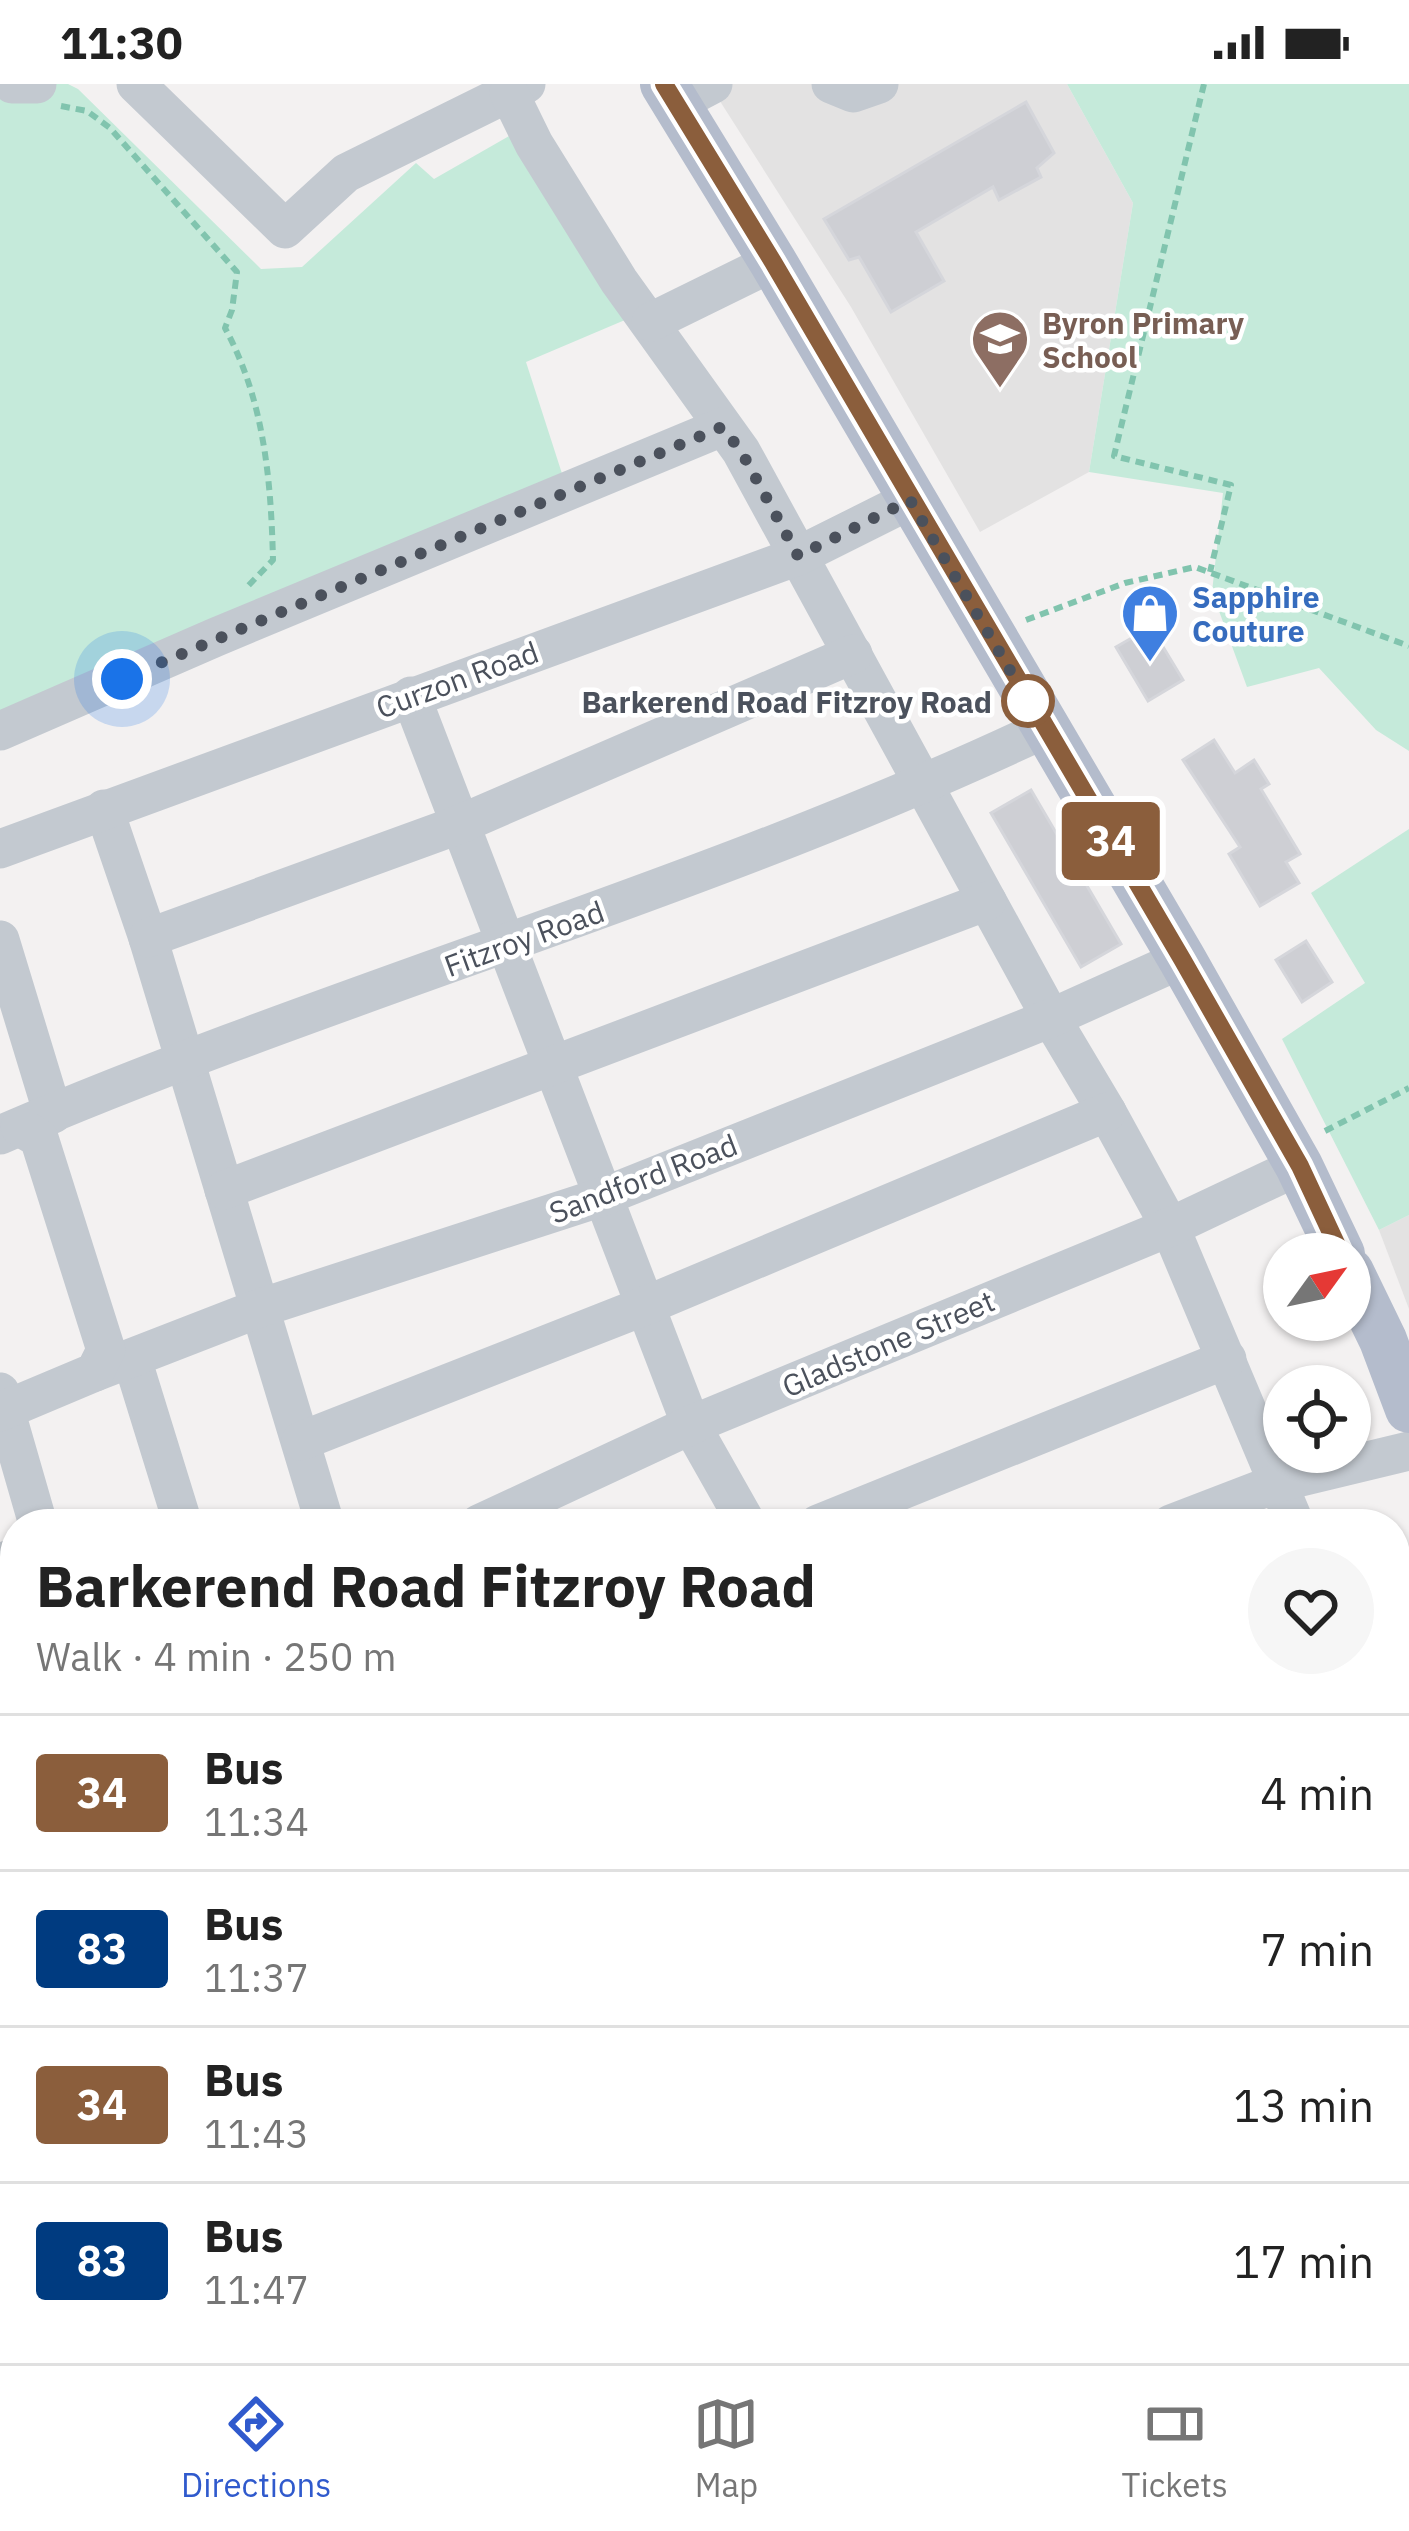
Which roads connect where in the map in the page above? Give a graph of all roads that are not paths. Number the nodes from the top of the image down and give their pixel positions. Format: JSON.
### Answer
{"nodes":[{"id":1,"x":37,"y":84,"type":"edge"},
{"id":2,"x":136,"y":84,"type":"edge"},
{"id":3,"x":831,"y":84,"type":"edge"},
{"id":4,"x":879,"y":84,"type":"edge"},
{"id":5,"x":13,"y":85,"type":"edge"},
{"id":6,"x":518,"y":88,"type":"edge"},
{"id":7,"x":685,"y":90,"type":"edge"},
{"id":8,"x":773,"y":262,"type":"junction"},
{"id":9,"x":651,"y":322,"type":"junction"},
{"id":10,"x":722,"y":427,"type":"junction"},
{"id":11,"x":910,"y":500,"type":"junction"},
{"id":12,"x":798,"y":556,"type":"junction"},
{"id":13,"x":853,"y":654,"type":"junction"},
{"id":14,"x":410,"y":696,"type":"junction"},
{"id":15,"x":1044,"y":729,"type":"junction"},
{"id":16,"x":0,"y":731,"type":"edge"},
{"id":17,"x":924,"y":785,"type":"junction"},
{"id":18,"x":104,"y":808,"type":"junction"},
{"id":19,"x":458,"y":825,"type":"junction"},
{"id":20,"x":0,"y":849,"type":"edge"},
{"id":21,"x":987,"y":901,"type":"junction"},
{"id":22,"x":148,"y":938,"type":"junction"},
{"id":23,"x":0,"y":940,"type":"edge"},
{"id":24,"x":505,"y":944,"type":"junction"},
{"id":25,"x":1182,"y":959,"type":"junction"},
{"id":26,"x":1051,"y":1018,"type":"junction"},
{"id":27,"x":184,"y":1060,"type":"junction"},
{"id":28,"x":553,"y":1067,"type":"junction"},
{"id":29,"x":1107,"y":1112,"type":"junction"},
{"id":30,"x":40,"y":1119,"type":"edge"},
{"id":31,"x":1295,"y":1158,"type":"junction"},
{"id":32,"x":224,"y":1190,"type":"junction"},
{"id":33,"x":602,"y":1197,"type":"junction"},
{"id":34,"x":1170,"y":1227,"type":"junction"},
{"id":35,"x":1331,"y":1233,"type":"edge"},
{"id":36,"x":647,"y":1305,"type":"junction"},
{"id":37,"x":260,"y":1308,"type":"junction"},
{"id":38,"x":1371,"y":1315,"type":"edge"},
{"id":39,"x":1227,"y":1359,"type":"junction"},
{"id":40,"x":111,"y":1360,"type":"junction"},
{"id":41,"x":2,"y":1405,"type":"edge"},
{"id":42,"x":1409,"y":1409,"type":"edge"},
{"id":43,"x":692,"y":1425,"type":"junction"},
{"id":44,"x":301,"y":1441,"type":"junction"},
{"id":45,"x":1409,"y":1451,"type":"edge"},
{"id":46,"x":1280,"y":1482,"type":"junction"},
{"id":47,"x":33,"y":1509,"type":"edge"},
{"id":48,"x":176,"y":1509,"type":"edge"},
{"id":49,"x":321,"y":1509,"type":"edge"},
{"id":50,"x":511,"y":1509,"type":"edge"},
{"id":51,"x":739,"y":1509,"type":"edge"},
{"id":52,"x":855,"y":1509,"type":"edge"},
{"id":53,"x":1210,"y":1509,"type":"edge"},
{"id":54,"x":1290,"y":1509,"type":"edge"}],
"edges":[{"from":1,"to":5,"type":"street"},
{"from":2,"to":6,"type":"street"},
{"from":3,"to":4,"type":"street"},
{"from":6,"to":9,"type":"street"},
{"from":7,"to":8,"type":"main road"},
{"from":8,"to":9,"type":"street"},
{"from":8,"to":11,"type":"main road"},
{"from":9,"to":10,"type":"street"},
{"from":10,"to":12,"type":"street"},
{"from":10,"to":16,"type":"street"},
{"from":11,"to":12,"type":"street","name":"Curzon Road"},
{"from":11,"to":15,"type":"main road"},
{"from":12,"to":13,"type":"street"},
{"from":12,"to":14,"type":"street","name":"Curzon Road"},
{"from":13,"to":17,"type":"street"},
{"from":13,"to":19,"type":"street"},
{"from":14,"to":18,"type":"street","name":"Curzon Road"},
{"from":14,"to":19,"type":"street"},
{"from":15,"to":17,"type":"street","name":"Fitzroy Road"},
{"from":15,"to":25,"type":"main road"},
{"from":17,"to":21,"type":"street"},
{"from":17,"to":24,"type":"street","name":"Fitzroy Road"},
{"from":18,"to":20,"type":"street","name":"Curzon Road"},
{"from":18,"to":22,"type":"street"},
{"from":19,"to":22,"type":"street"},
{"from":19,"to":24,"type":"street"},
{"from":21,"to":26,"type":"street"},
{"from":21,"to":28,"type":"street"},
{"from":22,"to":27,"type":"street"},
{"from":23,"to":30,"type":"street"},
{"from":24,"to":27,"type":"street","name":"Fitzroy Road"},
{"from":24,"to":28,"type":"street"},
{"from":25,"to":26,"type":"street","name":"Sandford Road"},
{"from":25,"to":31,"type":"main road"},
{"from":26,"to":29,"type":"street"},
{"from":26,"to":33,"type":"street","name":"Sandford Road"},
{"from":27,"to":30,"type":"street","name":"Fitzroy Road"},
{"from":27,"to":32,"type":"street"},
{"from":28,"to":32,"type":"street"},
{"from":28,"to":33,"type":"street"},
{"from":29,"to":34,"type":"street"},
{"from":29,"to":36,"type":"street"},
{"from":30,"to":40,"type":"street"},
{"from":31,"to":34,"type":"street","name":"Gladstone Street"},
{"from":31,"to":35,"type":"main road"},
{"from":32,"to":37,"type":"street"},
{"from":33,"to":36,"type":"street"},
{"from":33,"to":37,"type":"street","name":"Sandford Road"},
{"from":34,"to":39,"type":"street"},
{"from":34,"to":43,"type":"street","name":"Gladstone Street"},
{"from":36,"to":43,"type":"street"},
{"from":36,"to":44,"type":"street"},
{"from":37,"to":40,"type":"street","name":"Sandford Road"},
{"from":37,"to":44,"type":"street"},
{"from":38,"to":42,"type":"main road"},
{"from":39,"to":46,"type":"street"},
{"from":39,"to":52,"type":"street"},
{"from":40,"to":41,"type":"street","name":"Sandford Road"},
{"from":40,"to":48,"type":"street"},
{"from":41,"to":47,"type":"street"},
{"from":43,"to":50,"type":"street","name":"Gladstone Street"},
{"from":43,"to":51,"type":"street"},
{"from":44,"to":49,"type":"street"},
{"from":45,"to":46,"type":"street"},
{"from":46,"to":53,"type":"street"},
{"from":46,"to":54,"type":"street"}]}
